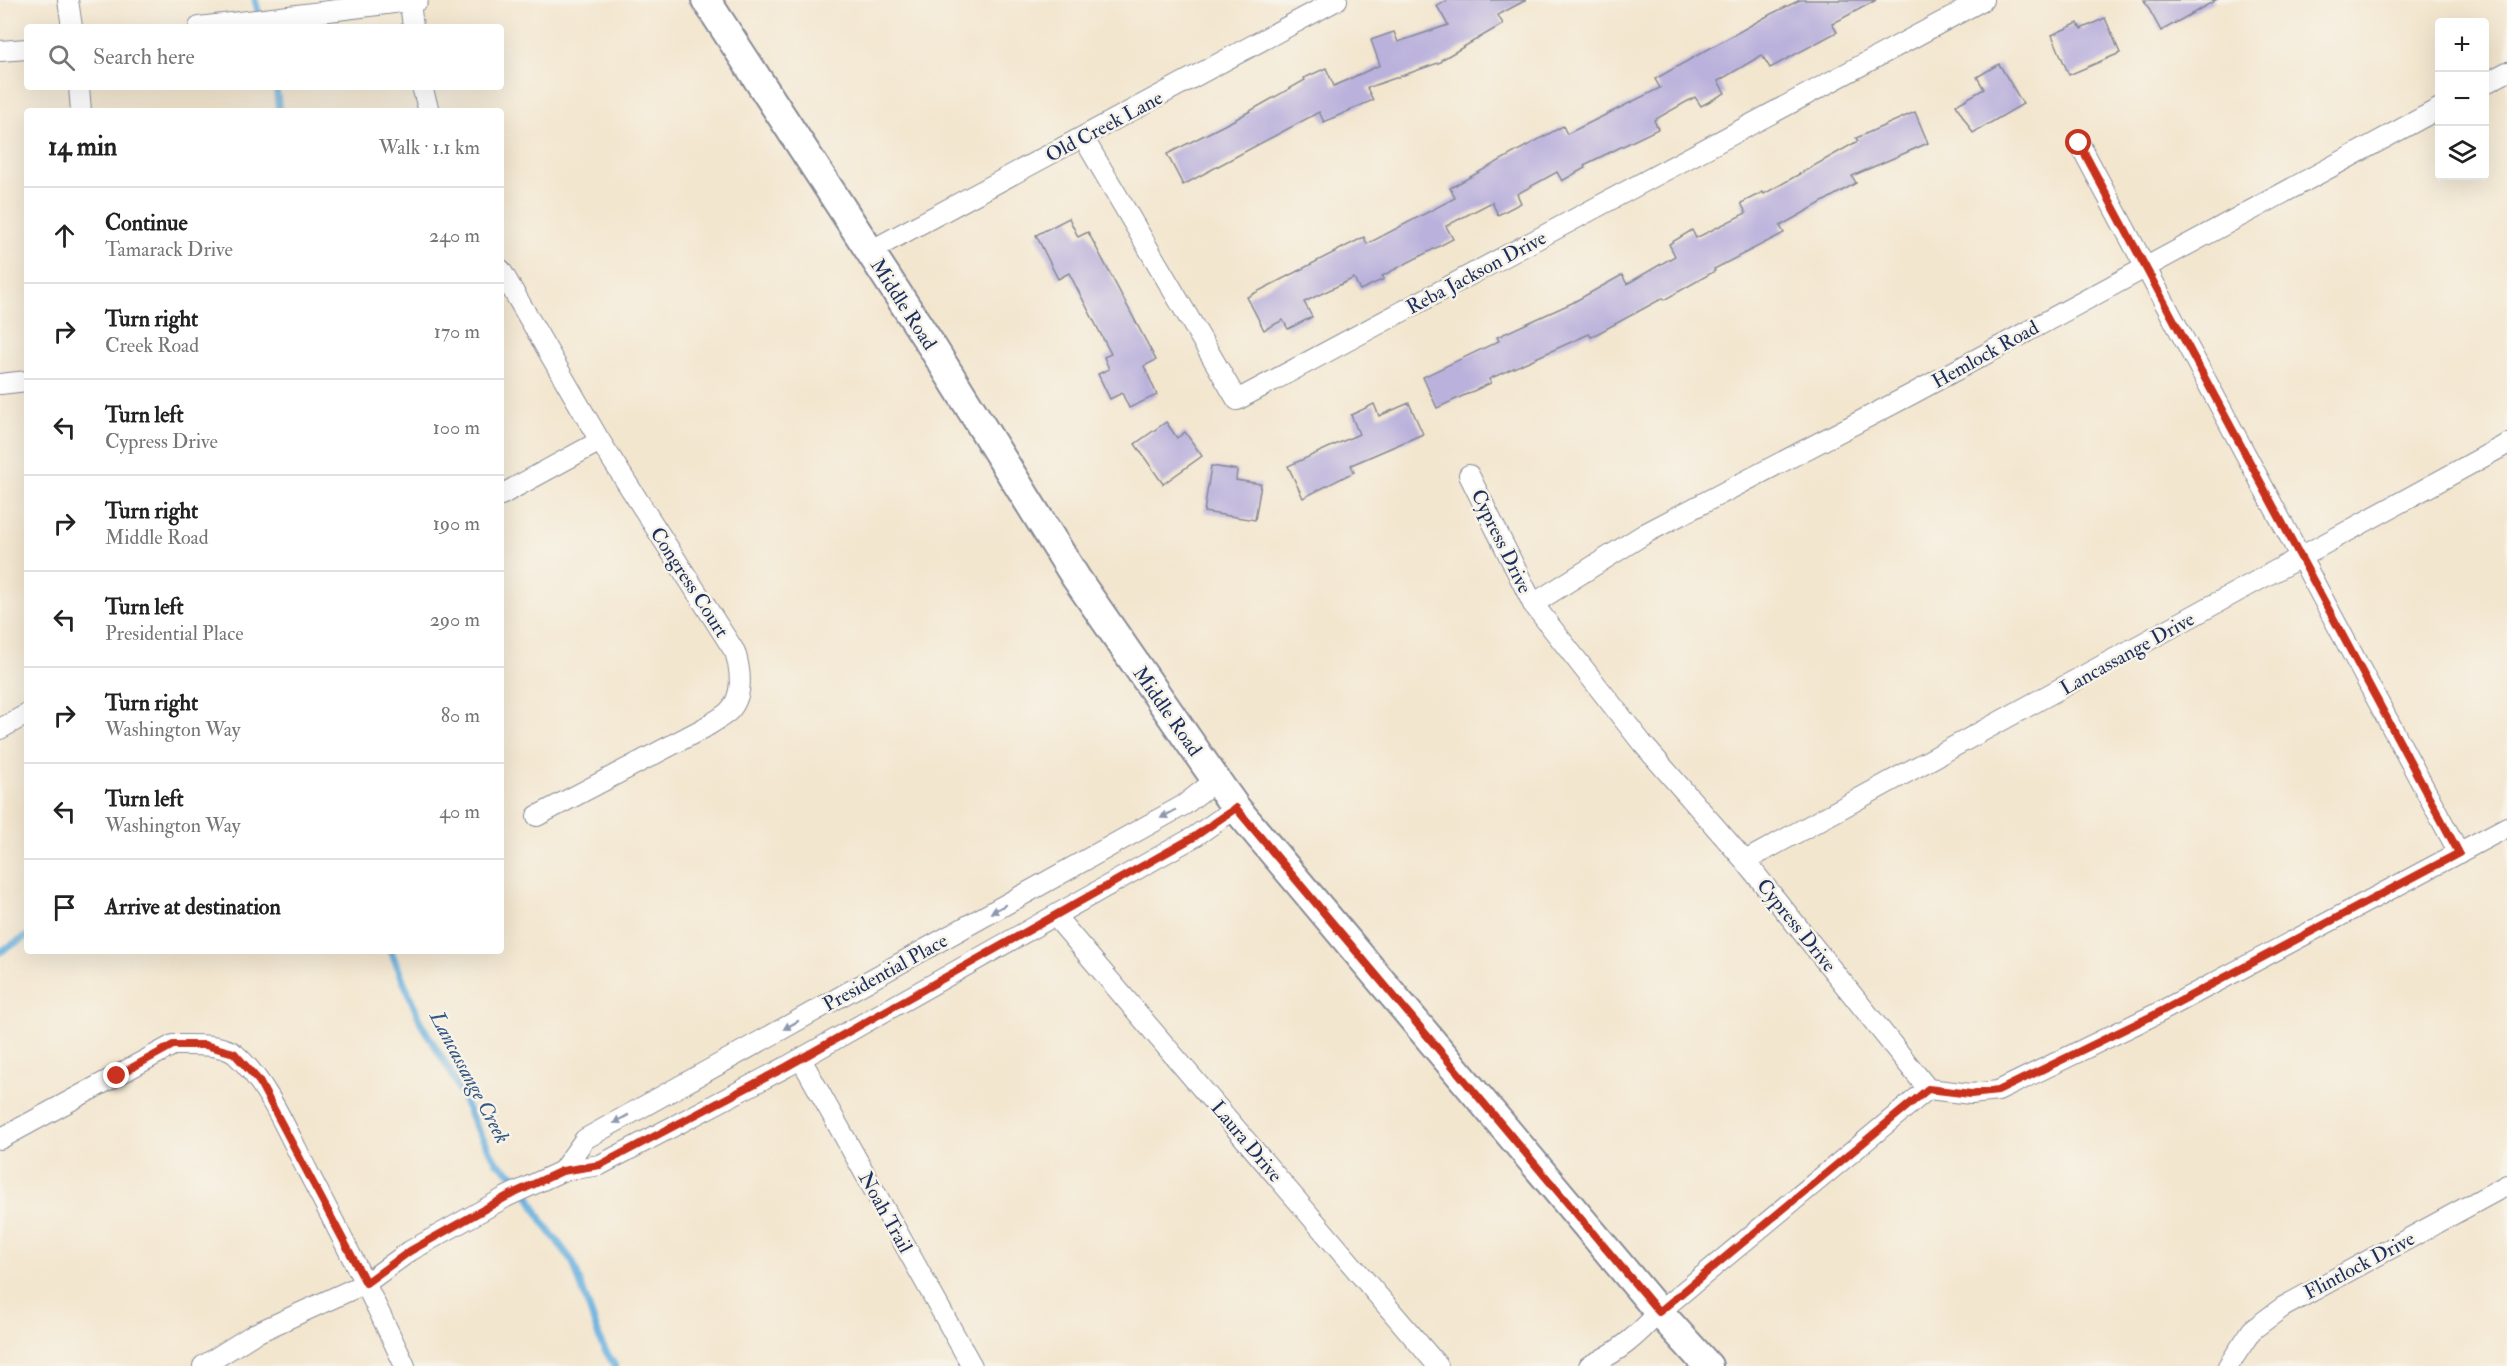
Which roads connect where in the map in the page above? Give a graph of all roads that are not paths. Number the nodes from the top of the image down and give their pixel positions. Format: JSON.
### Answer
{"nodes":[{"id":1,"x":68,"y":0,"type":"edge"},
{"id":2,"x":706,"y":0,"type":"edge"},
{"id":3,"x":1337,"y":0,"type":"edge"},
{"id":4,"x":1983,"y":0,"type":"edge"},
{"id":5,"x":414,"y":1,"type":"edge"},
{"id":6,"x":72,"y":24,"type":"edge"},
{"id":7,"x":220,"y":24,"type":"edge"},
{"id":8,"x":413,"y":24,"type":"edge"},
{"id":9,"x":24,"y":49,"type":"edge"},
{"id":10,"x":0,"y":51,"type":"edge"},
{"id":11,"x":2507,"y":72,"type":"edge"},
{"id":12,"x":2489,"y":81,"type":"edge"},
{"id":13,"x":79,"y":90,"type":"edge"},
{"id":14,"x":423,"y":90,"type":"edge"},
{"id":15,"x":81,"y":108,"type":"edge"},
{"id":16,"x":428,"y":108,"type":"edge"},
{"id":17,"x":2435,"y":110,"type":"edge"},
{"id":18,"x":1083,"y":137,"type":"junction"},
{"id":19,"x":2079,"y":143,"type":"dead end"},
{"id":20,"x":870,"y":251,"type":"junction"},
{"id":21,"x":2145,"y":267,"type":"junction"},
{"id":22,"x":504,"y":275,"type":"edge"},
{"id":23,"x":24,"y":381,"type":"edge"},
{"id":24,"x":0,"y":384,"type":"edge"},
{"id":25,"x":600,"y":441,"type":"junction"},
{"id":26,"x":2507,"y":444,"type":"edge"},
{"id":27,"x":1469,"y":475,"type":"dead end"},
{"id":28,"x":504,"y":493,"type":"edge"},
{"id":29,"x":2300,"y":559,"type":"junction"},
{"id":30,"x":1533,"y":604,"type":"junction"},
{"id":31,"x":24,"y":716,"type":"edge"},
{"id":32,"x":0,"y":729,"type":"edge"},
{"id":33,"x":1215,"y":780,"type":"junction"},
{"id":34,"x":1236,"y":808,"type":"junction"},
{"id":35,"x":537,"y":816,"type":"dead end"},
{"id":36,"x":2507,"y":827,"type":"edge"},
{"id":37,"x":2459,"y":853,"type":"junction"},
{"id":38,"x":1745,"y":861,"type":"junction"},
{"id":39,"x":1056,"y":915,"type":"junction"},
{"id":40,"x":801,"y":1059,"type":"junction"},
{"id":41,"x":1928,"y":1089,"type":"junction"},
{"id":42,"x":0,"y":1139,"type":"edge"},
{"id":43,"x":562,"y":1171,"type":"junction"},
{"id":44,"x":2507,"y":1185,"type":"edge"},
{"id":45,"x":366,"y":1283,"type":"junction"},
{"id":46,"x":1659,"y":1312,"type":"junction"},
{"id":47,"x":203,"y":1366,"type":"edge"},
{"id":48,"x":405,"y":1366,"type":"edge"},
{"id":49,"x":972,"y":1366,"type":"edge"},
{"id":50,"x":1438,"y":1366,"type":"edge"},
{"id":51,"x":1589,"y":1366,"type":"edge"},
{"id":52,"x":1708,"y":1366,"type":"edge"},
{"id":53,"x":2228,"y":1366,"type":"edge"}],
"edges":[{"from":1,"to":6,"type":"street"},
{"from":2,"to":20,"type":"main road","name":"Middle Road"},
{"from":3,"to":18,"type":"street","name":"Old Creek Lane"},
{"from":4,"to":18,"type":"street","name":"Reba Jackson Drive"},
{"from":5,"to":7,"type":"street"},
{"from":5,"to":8,"type":"street"},
{"from":9,"to":10,"type":"street"},
{"from":11,"to":12,"type":"street"},
{"from":13,"to":15,"type":"street"},
{"from":14,"to":16,"type":"street"},
{"from":17,"to":21,"type":"street","name":"Hemlock Road"},
{"from":18,"to":20,"type":"street","name":"Old Creek Lane"},
{"from":19,"to":21,"type":"street"},
{"from":20,"to":33,"type":"main road","name":"Middle Road"},
{"from":21,"to":29,"type":"street"},
{"from":21,"to":30,"type":"street","name":"Hemlock Road"},
{"from":22,"to":25,"type":"street","name":"Congress Court"},
{"from":23,"to":24,"type":"street"},
{"from":25,"to":28,"type":"street"},
{"from":25,"to":35,"type":"street","name":"Congress Court"},
{"from":26,"to":29,"type":"street","name":"Lancassange Drive"},
{"from":27,"to":30,"type":"street","name":"Cypress Drive"},
{"from":29,"to":37,"type":"street"},
{"from":29,"to":38,"type":"street","name":"Lancassange Drive"},
{"from":30,"to":38,"type":"street","name":"Cypress Drive"},
{"from":31,"to":32,"type":"street"},
{"from":33,"to":34,"type":"main road","name":"Middle Road"},
{"from":33,"to":43,"type":"street","name":"Presidential Place","one_way":true},
{"from":34,"to":39,"type":"street","name":"Presidential Place"},
{"from":34,"to":46,"type":"main road","name":"Middle Road"},
{"from":36,"to":37,"type":"street"},
{"from":37,"to":41,"type":"street"},
{"from":38,"to":41,"type":"street","name":"Cypress Drive"},
{"from":39,"to":40,"type":"street","name":"Presidential Place"},
{"from":39,"to":50,"type":"street","name":"Laura Drive"},
{"from":40,"to":43,"type":"street","name":"Presidential Place"},
{"from":40,"to":49,"type":"street","name":"Noah Trail"},
{"from":41,"to":46,"type":"street"},
{"from":42,"to":45,"type":"street"},
{"from":43,"to":45,"type":"street","name":"Presidential Place"},
{"from":44,"to":53,"type":"street","name":"Flintlock Drive"},
{"from":45,"to":47,"type":"street","name":"Presidential Place"},
{"from":45,"to":48,"type":"street"},
{"from":46,"to":51,"type":"street"},
{"from":46,"to":52,"type":"main road","name":"Middle Road"}]}
